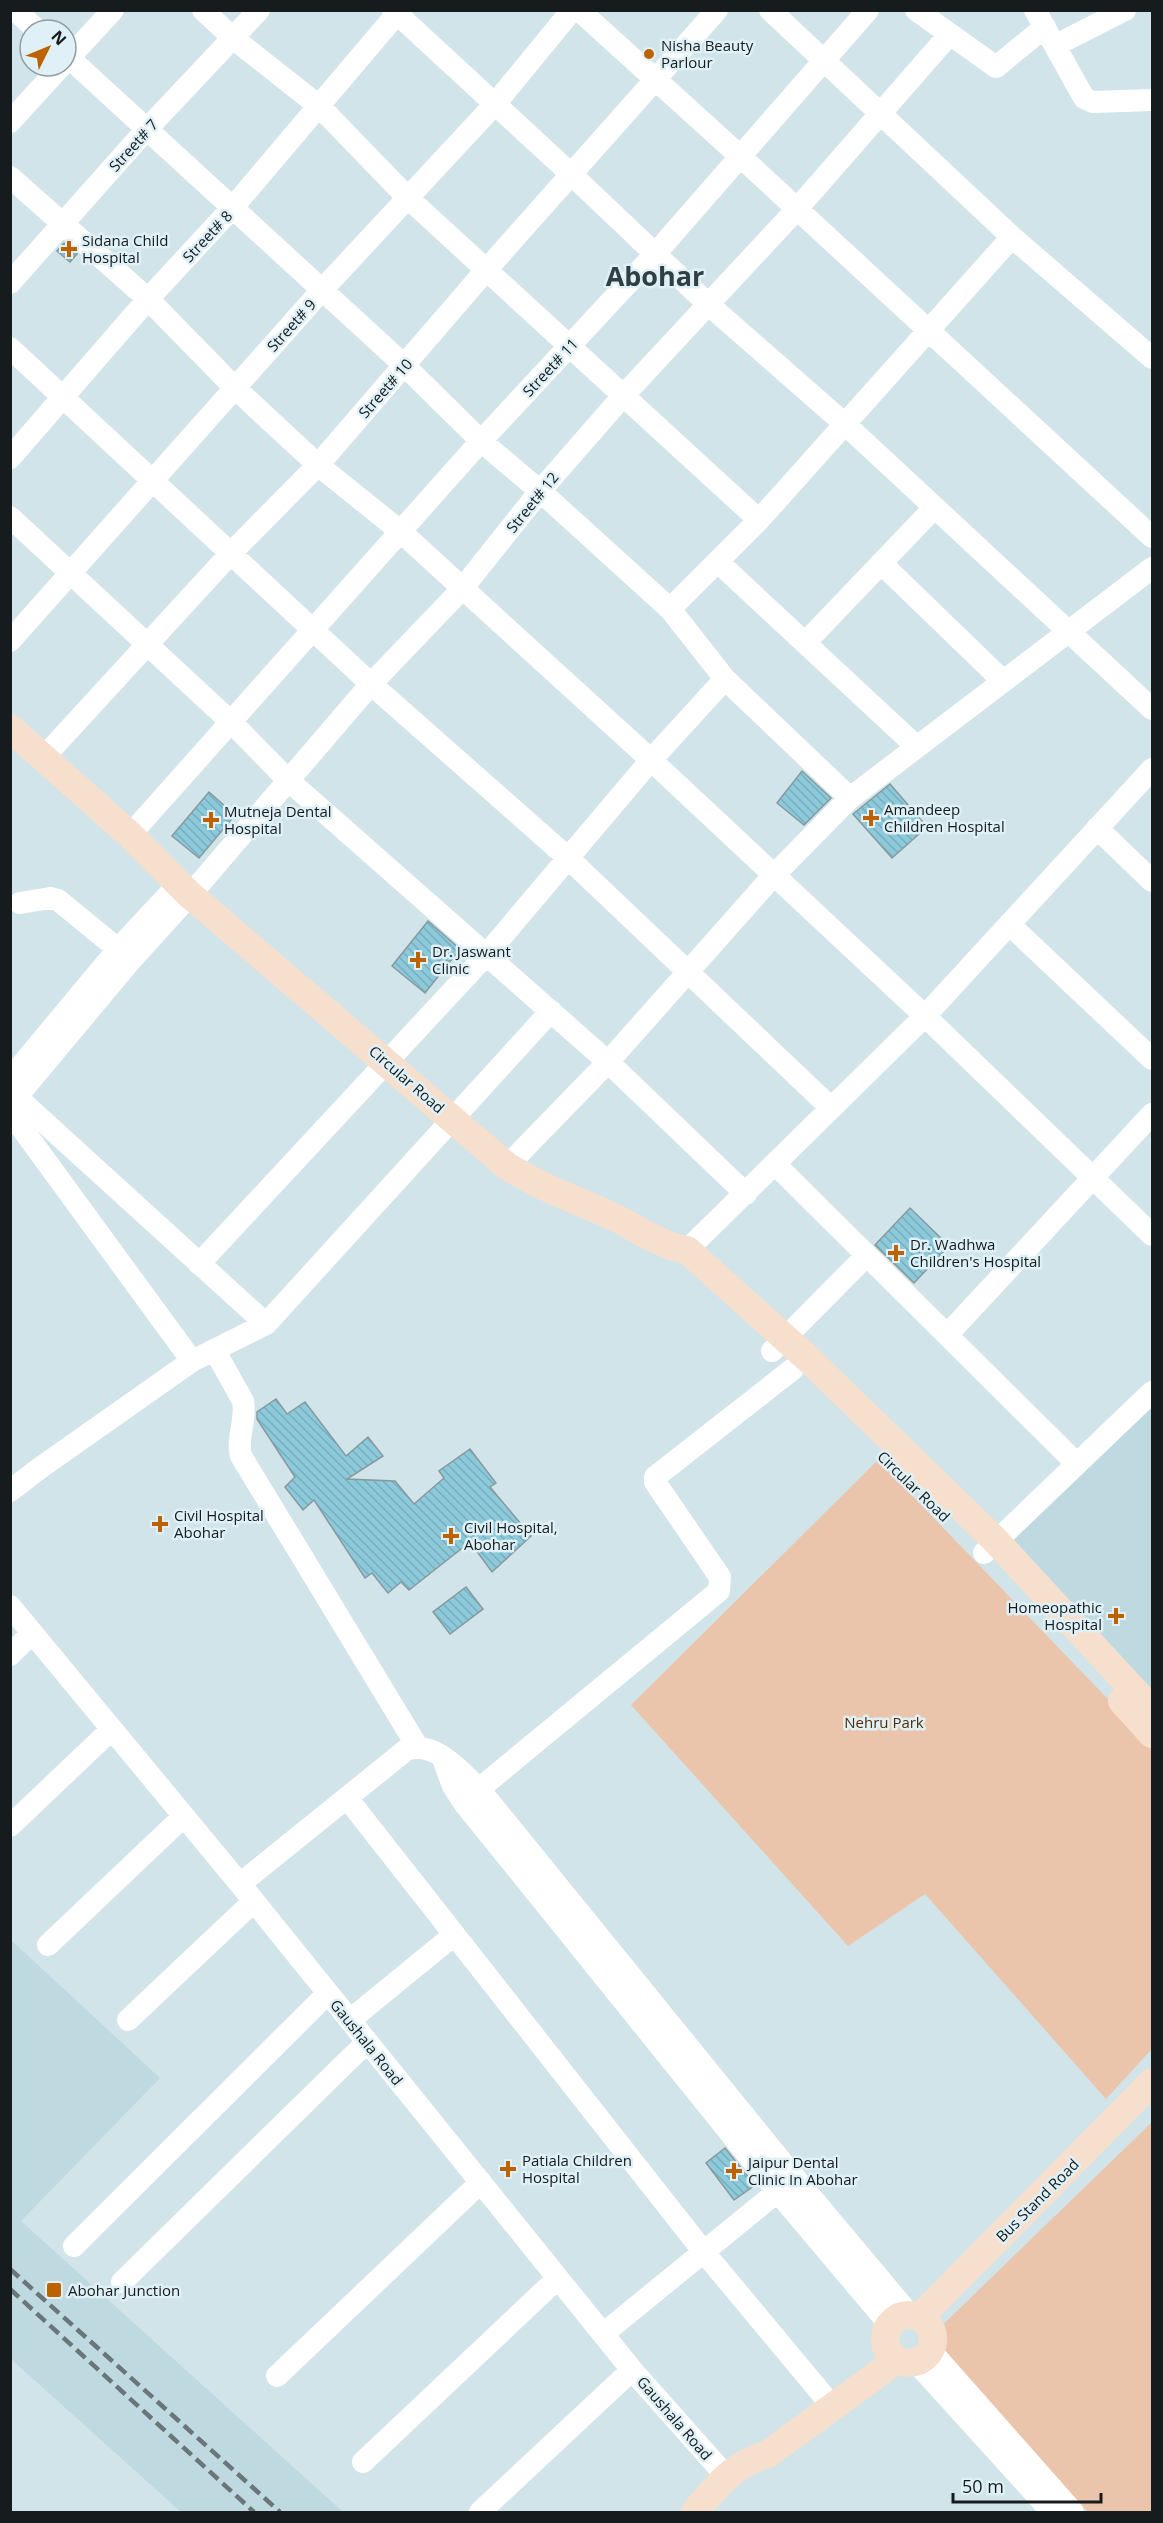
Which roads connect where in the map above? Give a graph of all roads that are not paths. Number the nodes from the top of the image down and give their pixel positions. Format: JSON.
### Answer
{"nodes":[{"id":1,"x":113,"y":10,"type":"edge"},
{"id":2,"x":203,"y":10,"type":"edge"},
{"id":3,"x":259,"y":10,"type":"edge"},
{"id":4,"x":572,"y":10,"type":"edge"},
{"id":5,"x":579,"y":10,"type":"edge"},
{"id":6,"x":717,"y":10,"type":"edge"},
{"id":7,"x":770,"y":10,"type":"edge"},
{"id":8,"x":868,"y":10,"type":"edge"},
{"id":9,"x":916,"y":10,"type":"edge"},
{"id":10,"x":1125,"y":10,"type":"edge"},
{"id":11,"x":397,"y":12,"type":"edge"},
{"id":12,"x":1046,"y":27,"type":"edge"},
{"id":13,"x":949,"y":35,"type":"junction"},
{"id":14,"x":234,"y":39,"type":"junction"},
{"id":15,"x":78,"y":47,"type":"edge"},
{"id":16,"x":824,"y":60,"type":"junction"},
{"id":17,"x":78,"y":70,"type":"edge"},
{"id":18,"x":50,"y":78,"type":"edge"},
{"id":19,"x":656,"y":81,"type":"junction"},
{"id":20,"x":1152,"y":100,"type":"edge"},
{"id":21,"x":495,"y":104,"type":"junction"},
{"id":22,"x":320,"y":106,"type":"junction"},
{"id":23,"x":880,"y":113,"type":"junction"},
{"id":24,"x":10,"y":122,"type":"edge"},
{"id":25,"x":146,"y":130,"type":"junction"},
{"id":26,"x":741,"y":157,"type":"junction"},
{"id":27,"x":573,"y":174,"type":"junction"},
{"id":28,"x":10,"y":177,"type":"edge"},
{"id":29,"x":408,"y":198,"type":"junction"},
{"id":30,"x":234,"y":206,"type":"junction"},
{"id":31,"x":796,"y":210,"type":"junction"},
{"id":32,"x":64,"y":224,"type":"junction"},
{"id":33,"x":1012,"y":237,"type":"junction"},
{"id":34,"x":656,"y":253,"type":"junction"},
{"id":35,"x":487,"y":269,"type":"junction"},
{"id":36,"x":10,"y":283,"type":"edge"},
{"id":37,"x":322,"y":290,"type":"junction"},
{"id":38,"x":148,"y":299,"type":"junction"},
{"id":39,"x":710,"y":305,"type":"junction"},
{"id":40,"x":930,"y":330,"type":"junction"},
{"id":41,"x":570,"y":346,"type":"junction"},
{"id":42,"x":10,"y":348,"type":"edge"},
{"id":43,"x":1152,"y":358,"type":"edge"},
{"id":44,"x":404,"y":365,"type":"junction"},
{"id":45,"x":235,"y":388,"type":"junction"},
{"id":46,"x":623,"y":396,"type":"junction"},
{"id":47,"x":64,"y":397,"type":"junction"},
{"id":48,"x":846,"y":424,"type":"junction"},
{"id":49,"x":481,"y":441,"type":"junction"},
{"id":50,"x":10,"y":458,"type":"edge"},
{"id":51,"x":318,"y":465,"type":"junction"},
{"id":52,"x":151,"y":481,"type":"junction"},
{"id":53,"x":540,"y":491,"type":"junction"},
{"id":54,"x":934,"y":508,"type":"junction"},
{"id":55,"x":10,"y":517,"type":"edge"},
{"id":56,"x":759,"y":520,"type":"junction"},
{"id":57,"x":400,"y":531,"type":"junction"},
{"id":58,"x":1152,"y":537,"type":"edge"},
{"id":59,"x":232,"y":552,"type":"junction"},
{"id":60,"x":718,"y":562,"type":"junction"},
{"id":61,"x":881,"y":563,"type":"junction"},
{"id":62,"x":1152,"y":568,"type":"edge"},
{"id":63,"x":70,"y":572,"type":"junction"},
{"id":64,"x":462,"y":589,"type":"junction"},
{"id":65,"x":670,"y":609,"type":"junction"},
{"id":66,"x":313,"y":629,"type":"junction"},
{"id":67,"x":1070,"y":632,"type":"junction"},
{"id":68,"x":10,"y":641,"type":"edge"},
{"id":69,"x":805,"y":643,"type":"junction"},
{"id":70,"x":147,"y":644,"type":"junction"},
{"id":71,"x":725,"y":679,"type":"junction"},
{"id":72,"x":1003,"y":681,"type":"junction"},
{"id":73,"x":372,"y":684,"type":"junction"},
{"id":74,"x":1152,"y":709,"type":"edge"},
{"id":75,"x":232,"y":723,"type":"junction"},
{"id":76,"x":10,"y":728,"type":"edge"},
{"id":77,"x":917,"y":747,"type":"junction"},
{"id":78,"x":10,"y":751,"type":"edge"},
{"id":79,"x":44,"y":757,"type":"junction"},
{"id":80,"x":651,"y":760,"type":"junction"},
{"id":81,"x":1152,"y":769,"type":"edge"},
{"id":82,"x":288,"y":780,"type":"junction"},
{"id":83,"x":850,"y":798,"type":"junction"},
{"id":84,"x":1097,"y":828,"type":"junction"},
{"id":85,"x":130,"y":836,"type":"junction"},
{"id":86,"x":567,"y":858,"type":"junction"},
{"id":87,"x":773,"y":876,"type":"junction"},
{"id":88,"x":1152,"y":881,"type":"edge"},
{"id":89,"x":179,"y":885,"type":"junction"},
{"id":90,"x":14,"y":903,"type":"edge"},
{"id":91,"x":1008,"y":924,"type":"junction"},
{"id":92,"x":124,"y":954,"type":"junction"},
{"id":93,"x":487,"y":954,"type":"junction"},
{"id":94,"x":689,"y":971,"type":"junction"},
{"id":95,"x":551,"y":1011,"type":"junction"},
{"id":96,"x":925,"y":1016,"type":"junction"},
{"id":97,"x":1152,"y":1059,"type":"edge"},
{"id":98,"x":608,"y":1062,"type":"junction"},
{"id":99,"x":388,"y":1063,"type":"junction"},
{"id":100,"x":12,"y":1097,"type":"edge"},
{"id":101,"x":830,"y":1107,"type":"junction"},
{"id":102,"x":1152,"y":1114,"type":"edge"},
{"id":103,"x":454,"y":1120,"type":"junction"},
{"id":104,"x":775,"y":1164,"type":"junction"},
{"id":105,"x":507,"y":1166,"type":"junction"},
{"id":106,"x":1095,"y":1178,"type":"junction"},
{"id":107,"x":746,"y":1194,"type":"junction"},
{"id":108,"x":1152,"y":1235,"type":"edge"},
{"id":109,"x":677,"y":1248,"type":"junction"},
{"id":110,"x":866,"y":1256,"type":"junction"},
{"id":111,"x":199,"y":1264,"type":"junction"},
{"id":112,"x":266,"y":1324,"type":"junction"},
{"id":113,"x":947,"y":1335,"type":"junction"},
{"id":114,"x":778,"y":1344,"type":"junction"},
{"id":115,"x":215,"y":1352,"type":"junction"},
{"id":116,"x":192,"y":1361,"type":"junction"},
{"id":117,"x":793,"y":1369,"type":"junction"},
{"id":118,"x":1152,"y":1392,"type":"edge"},
{"id":119,"x":1077,"y":1464,"type":"junction"},
{"id":120,"x":10,"y":1491,"type":"edge"},
{"id":121,"x":990,"y":1547,"type":"junction"},
{"id":122,"x":10,"y":1606,"type":"edge"},
{"id":123,"x":32,"y":1633,"type":"junction"},
{"id":124,"x":10,"y":1655,"type":"edge"},
{"id":125,"x":1152,"y":1710,"type":"edge"},
{"id":126,"x":112,"y":1729,"type":"junction"},
{"id":127,"x":1152,"y":1734,"type":"edge"},
{"id":128,"x":417,"y":1746,"type":"junction"},
{"id":129,"x":442,"y":1757,"type":"junction"},
{"id":130,"x":479,"y":1789,"type":"junction"},
{"id":131,"x":347,"y":1798,"type":"junction"},
{"id":132,"x":184,"y":1816,"type":"junction"},
{"id":133,"x":10,"y":1826,"type":"edge"},
{"id":134,"x":247,"y":1893,"type":"junction"},
{"id":135,"x":454,"y":1935,"type":"junction"},
{"id":136,"x":48,"y":1945,"type":"dead end"},
{"id":137,"x":328,"y":1993,"type":"junction"},
{"id":138,"x":128,"y":2020,"type":"dead end"},
{"id":139,"x":350,"y":2020,"type":"junction"},
{"id":140,"x":367,"y":2042,"type":"junction"},
{"id":141,"x":1152,"y":2082,"type":"edge"},
{"id":142,"x":1152,"y":2108,"type":"edge"},
{"id":143,"x":481,"y":2182,"type":"junction"},
{"id":144,"x":786,"y":2185,"type":"junction"},
{"id":145,"x":74,"y":2246,"type":"dead end"},
{"id":146,"x":703,"y":2250,"type":"junction"},
{"id":147,"x":558,"y":2278,"type":"junction"},
{"id":148,"x":122,"y":2282,"type":"dead end"},
{"id":149,"x":603,"y":2334,"type":"junction"},
{"id":150,"x":910,"y":2338,"type":"junction"},
{"id":151,"x":632,"y":2370,"type":"junction"},
{"id":152,"x":276,"y":2376,"type":"dead end"},
{"id":153,"x":827,"y":2399,"type":"junction"},
{"id":154,"x":363,"y":2462,"type":"dead end"},
{"id":155,"x":736,"y":2468,"type":"junction"},
{"id":156,"x":480,"y":2512,"type":"edge"},
{"id":157,"x":695,"y":2512,"type":"edge"},
{"id":158,"x":1052,"y":2512,"type":"edge"},
{"id":159,"x":1073,"y":2512,"type":"edge"}],
"edges":[{"from":1,"to":15,"type":"street"},
{"from":2,"to":14,"type":"street"},
{"from":3,"to":14,"type":"street","name":"Street# 7"},
{"from":4,"to":21,"type":"street","name":"Street# 9"},
{"from":5,"to":19,"type":"street"},
{"from":6,"to":19,"type":"street","name":"Street# 10"},
{"from":7,"to":16,"type":"street"},
{"from":8,"to":16,"type":"street","name":"Street# 11"},
{"from":9,"to":13,"type":"street"},
{"from":10,"to":12,"type":"street"},
{"from":11,"to":21,"type":"street"},
{"from":11,"to":22,"type":"street","name":"Street# 8"},
{"from":12,"to":13,"type":"street"},
{"from":12,"to":20,"type":"street"},
{"from":13,"to":23,"type":"street","name":"Street# 12"},
{"from":14,"to":22,"type":"street"},
{"from":14,"to":25,"type":"street","name":"Street# 7"},
{"from":16,"to":23,"type":"street"},
{"from":16,"to":26,"type":"street","name":"Street# 11"},
{"from":17,"to":25,"type":"street"},
{"from":18,"to":24,"type":"street"},
{"from":19,"to":26,"type":"street"},
{"from":19,"to":27,"type":"street","name":"Street# 10"},
{"from":21,"to":27,"type":"street"},
{"from":21,"to":29,"type":"street","name":"Street# 9"},
{"from":22,"to":29,"type":"street"},
{"from":22,"to":30,"type":"street","name":"Street# 8"},
{"from":23,"to":31,"type":"street","name":"Street# 12"},
{"from":23,"to":33,"type":"street"},
{"from":25,"to":30,"type":"street"},
{"from":25,"to":32,"type":"street","name":"Street# 7"},
{"from":26,"to":31,"type":"street"},
{"from":26,"to":34,"type":"street","name":"Street# 11"},
{"from":27,"to":34,"type":"street"},
{"from":27,"to":35,"type":"street","name":"Street# 10"},
{"from":28,"to":32,"type":"street"},
{"from":29,"to":35,"type":"street"},
{"from":29,"to":37,"type":"street","name":"Street# 9"},
{"from":30,"to":37,"type":"street"},
{"from":30,"to":38,"type":"street","name":"Street# 8"},
{"from":31,"to":39,"type":"street","name":"Street# 12"},
{"from":31,"to":40,"type":"street"},
{"from":32,"to":36,"type":"street","name":"Street# 7"},
{"from":32,"to":38,"type":"street"},
{"from":33,"to":40,"type":"street"},
{"from":33,"to":43,"type":"street"},
{"from":34,"to":39,"type":"street"},
{"from":34,"to":41,"type":"street","name":"Street# 11"},
{"from":35,"to":41,"type":"street"},
{"from":35,"to":44,"type":"street","name":"Street# 10"},
{"from":37,"to":44,"type":"street"},
{"from":37,"to":45,"type":"street","name":"Street# 9"},
{"from":38,"to":45,"type":"street"},
{"from":38,"to":47,"type":"street","name":"Street# 8"},
{"from":39,"to":46,"type":"street","name":"Street# 12"},
{"from":39,"to":48,"type":"street"},
{"from":40,"to":48,"type":"street"},
{"from":40,"to":58,"type":"street"},
{"from":41,"to":46,"type":"street"},
{"from":41,"to":49,"type":"street","name":"Street# 11"},
{"from":42,"to":47,"type":"street"},
{"from":44,"to":49,"type":"street"},
{"from":44,"to":51,"type":"street","name":"Street# 10"},
{"from":45,"to":51,"type":"street"},
{"from":45,"to":52,"type":"street","name":"Street# 9"},
{"from":46,"to":53,"type":"street","name":"Street# 12"},
{"from":46,"to":56,"type":"street"},
{"from":47,"to":50,"type":"street","name":"Street# 8"},
{"from":47,"to":52,"type":"street"},
{"from":48,"to":54,"type":"street"},
{"from":48,"to":56,"type":"street"},
{"from":49,"to":53,"type":"street"},
{"from":49,"to":57,"type":"street","name":"Street# 11"},
{"from":51,"to":57,"type":"street"},
{"from":51,"to":59,"type":"street","name":"Street# 10"},
{"from":52,"to":59,"type":"street"},
{"from":52,"to":63,"type":"street","name":"Street# 9"},
{"from":53,"to":64,"type":"street","name":"Street# 12"},
{"from":53,"to":65,"type":"street"},
{"from":54,"to":61,"type":"street"},
{"from":54,"to":67,"type":"street"},
{"from":55,"to":63,"type":"street"},
{"from":56,"to":60,"type":"street"},
{"from":57,"to":64,"type":"street"},
{"from":57,"to":66,"type":"street","name":"Street# 11"},
{"from":59,"to":66,"type":"street"},
{"from":59,"to":70,"type":"street","name":"Street# 10"},
{"from":60,"to":65,"type":"street"},
{"from":60,"to":69,"type":"street"},
{"from":61,"to":69,"type":"street"},
{"from":61,"to":72,"type":"street"},
{"from":62,"to":67,"type":"street"},
{"from":63,"to":68,"type":"street","name":"Street# 9"},
{"from":63,"to":70,"type":"street"},
{"from":64,"to":73,"type":"street","name":"Street# 12"},
{"from":64,"to":80,"type":"street"},
{"from":65,"to":71,"type":"street"},
{"from":66,"to":73,"type":"street"},
{"from":66,"to":75,"type":"street","name":"Street# 11"},
{"from":67,"to":72,"type":"street"},
{"from":67,"to":74,"type":"street"},
{"from":69,"to":77,"type":"street"},
{"from":70,"to":75,"type":"street"},
{"from":70,"to":79,"type":"street","name":"Street# 10"},
{"from":71,"to":80,"type":"street"},
{"from":71,"to":83,"type":"street"},
{"from":72,"to":77,"type":"street"},
{"from":73,"to":82,"type":"street","name":"Street# 12"},
{"from":73,"to":86,"type":"street"},
{"from":75,"to":82,"type":"street"},
{"from":75,"to":85,"type":"street","name":"Street# 11"},
{"from":76,"to":79,"type":"main road","name":"Circular Road"},
{"from":77,"to":83,"type":"street"},
{"from":78,"to":89,"type":"main road","name":"Circular Road"},
{"from":79,"to":85,"type":"main road","name":"Circular Road"},
{"from":80,"to":86,"type":"street"},
{"from":80,"to":87,"type":"street"},
{"from":81,"to":84,"type":"street"},
{"from":82,"to":89,"type":"street","name":"Street# 12"},
{"from":82,"to":93,"type":"street"},
{"from":83,"to":87,"type":"street"},
{"from":84,"to":88,"type":"street"},
{"from":84,"to":91,"type":"street"},
{"from":85,"to":89,"type":"main road","name":"Circular Road"},
{"from":86,"to":93,"type":"street"},
{"from":86,"to":94,"type":"street"},
{"from":87,"to":94,"type":"street"},
{"from":87,"to":96,"type":"street"},
{"from":89,"to":92,"type":"street","name":"Street# 12"},
{"from":89,"to":99,"type":"main road","name":"Circular Road"},
{"from":90,"to":92,"type":"street"},
{"from":91,"to":96,"type":"street"},
{"from":91,"to":97,"type":"street"},
{"from":92,"to":100,"type":"street","name":"Street# 12"},
{"from":93,"to":95,"type":"street"},
{"from":93,"to":99,"type":"street"},
{"from":94,"to":98,"type":"street"},
{"from":94,"to":101,"type":"street"},
{"from":95,"to":98,"type":"street"},
{"from":95,"to":103,"type":"street"},
{"from":96,"to":101,"type":"street"},
{"from":96,"to":106,"type":"street"},
{"from":98,"to":105,"type":"street"},
{"from":98,"to":107,"type":"street"},
{"from":99,"to":103,"type":"main road","name":"Circular Road"},
{"from":99,"to":111,"type":"street"},
{"from":100,"to":111,"type":"street"},
{"from":100,"to":116,"type":"street"},
{"from":101,"to":104,"type":"street"},
{"from":102,"to":106,"type":"street"},
{"from":103,"to":105,"type":"main road","name":"Circular Road"},
{"from":103,"to":112,"type":"street"},
{"from":104,"to":107,"type":"street"},
{"from":104,"to":110,"type":"street"},
{"from":105,"to":109,"type":"main road","name":"Circular Road"},
{"from":106,"to":108,"type":"street"},
{"from":106,"to":113,"type":"street"},
{"from":107,"to":109,"type":"street"},
{"from":109,"to":114,"type":"main road","name":"Circular Road"},
{"from":110,"to":113,"type":"street"},
{"from":110,"to":114,"type":"street"},
{"from":111,"to":112,"type":"street"},
{"from":112,"to":115,"type":"street"},
{"from":113,"to":119,"type":"street"},
{"from":114,"to":117,"type":"main road","name":"Circular Road"},
{"from":114,"to":121,"type":"main road","name":"Circular Road"},
{"from":115,"to":116,"type":"street"},
{"from":115,"to":128,"type":"street"},
{"from":116,"to":120,"type":"street"},
{"from":117,"to":121,"type":"main road","name":"Circular Road"},
{"from":117,"to":130,"type":"street"},
{"from":118,"to":119,"type":"street"},
{"from":119,"to":121,"type":"street"},
{"from":121,"to":125,"type":"main road","name":"Circular Road"},
{"from":121,"to":127,"type":"main road","name":"Circular Road"},
{"from":122,"to":123,"type":"street","name":"Gaushala Road"},
{"from":123,"to":124,"type":"street"},
{"from":123,"to":126,"type":"street","name":"Gaushala Road"},
{"from":126,"to":132,"type":"street","name":"Gaushala Road"},
{"from":126,"to":133,"type":"street"},
{"from":128,"to":129,"type":"street"},
{"from":128,"to":131,"type":"street"},
{"from":129,"to":130,"type":"street"},
{"from":129,"to":144,"type":"street"},
{"from":130,"to":144,"type":"street"},
{"from":131,"to":134,"type":"street"},
{"from":131,"to":135,"type":"street"},
{"from":132,"to":134,"type":"street","name":"Gaushala Road"},
{"from":132,"to":136,"type":"street"},
{"from":134,"to":137,"type":"street","name":"Gaushala Road"},
{"from":134,"to":138,"type":"street"},
{"from":135,"to":139,"type":"street"},
{"from":135,"to":146,"type":"street"},
{"from":137,"to":139,"type":"street","name":"Gaushala Road"},
{"from":137,"to":145,"type":"street"},
{"from":139,"to":140,"type":"street","name":"Gaushala Road"},
{"from":140,"to":143,"type":"street","name":"Gaushala Road"},
{"from":140,"to":148,"type":"street"},
{"from":141,"to":150,"type":"main road","name":"Bus Stand Road"},
{"from":142,"to":150,"type":"main road","name":"Bus Stand Road"},
{"from":143,"to":147,"type":"street","name":"Gaushala Road"},
{"from":143,"to":152,"type":"street"},
{"from":144,"to":146,"type":"street"},
{"from":144,"to":150,"type":"street"},
{"from":146,"to":149,"type":"street"},
{"from":146,"to":153,"type":"street"},
{"from":147,"to":149,"type":"street","name":"Gaushala Road"},
{"from":147,"to":154,"type":"street"},
{"from":149,"to":151,"type":"street","name":"Gaushala Road"},
{"from":150,"to":153,"type":"main road"},
{"from":150,"to":158,"type":"street"},
{"from":150,"to":159,"type":"street"},
{"from":151,"to":155,"type":"street","name":"Gaushala Road"},
{"from":151,"to":156,"type":"street"},
{"from":153,"to":155,"type":"main road"},
{"from":155,"to":157,"type":"main road"}]}
